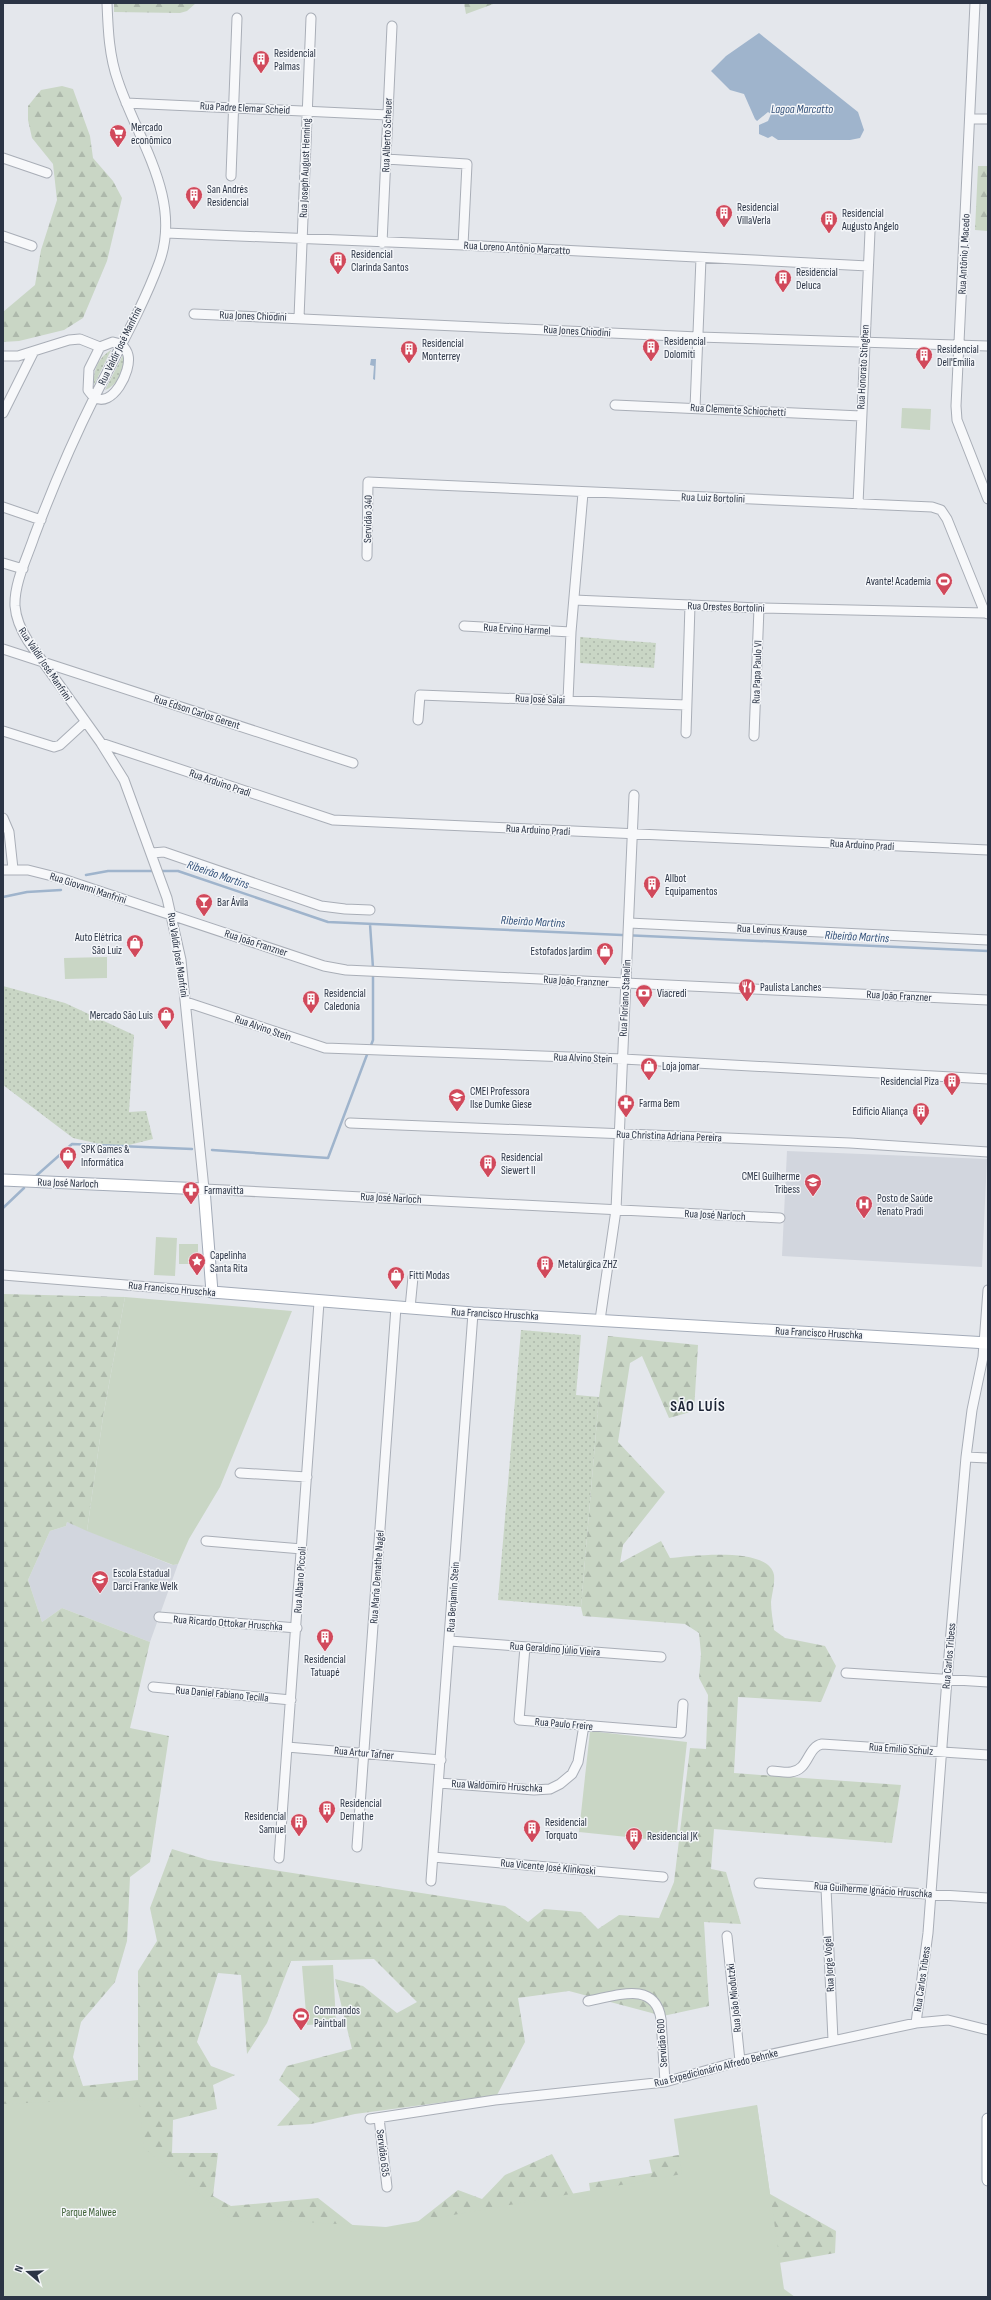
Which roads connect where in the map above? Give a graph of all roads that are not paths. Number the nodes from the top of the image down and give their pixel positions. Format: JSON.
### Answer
{"nodes":[{"id":1,"x":107,"y":3,"type":"edge"},
{"id":2,"x":975,"y":3,"type":"edge"},
{"id":3,"x":237,"y":18,"type":"dead end"},
{"id":4,"x":311,"y":18,"type":"dead end"},
{"id":5,"x":392,"y":26,"type":"dead end"},
{"id":6,"x":126,"y":103,"type":"junction"},
{"id":7,"x":234,"y":108,"type":"junction"},
{"id":8,"x":308,"y":111,"type":"junction"},
{"id":9,"x":388,"y":115,"type":"junction"},
{"id":10,"x":971,"y":119,"type":"junction"},
{"id":11,"x":988,"y":119,"type":"edge"},
{"id":12,"x":3,"y":158,"type":"edge"},
{"id":13,"x":386,"y":160,"type":"junction"},
{"id":14,"x":47,"y":173,"type":"dead end"},
{"id":15,"x":231,"y":176,"type":"dead end"},
{"id":16,"x":870,"y":231,"type":"dead end"},
{"id":17,"x":166,"y":234,"type":"junction"},
{"id":18,"x":3,"y":236,"type":"edge"},
{"id":19,"x":303,"y":240,"type":"junction"},
{"id":20,"x":382,"y":243,"type":"junction"},
{"id":21,"x":463,"y":245,"type":"junction"},
{"id":22,"x":32,"y":246,"type":"dead end"},
{"id":23,"x":700,"y":258,"type":"junction"},
{"id":24,"x":868,"y":266,"type":"junction"},
{"id":25,"x":194,"y":314,"type":"dead end"},
{"id":26,"x":299,"y":318,"type":"junction"},
{"id":27,"x":698,"y":337,"type":"junction"},
{"id":28,"x":865,"y":343,"type":"junction"},
{"id":29,"x":121,"y":344,"type":"junction"},
{"id":30,"x":960,"y":344,"type":"junction"},
{"id":31,"x":988,"y":346,"type":"edge"},
{"id":32,"x":100,"y":347,"type":"junction"},
{"id":33,"x":33,"y":353,"type":"junction"},
{"id":34,"x":3,"y":356,"type":"edge"},
{"id":35,"x":94,"y":397,"type":"junction"},
{"id":36,"x":615,"y":405,"type":"dead end"},
{"id":37,"x":695,"y":408,"type":"junction"},
{"id":38,"x":3,"y":413,"type":"edge"},
{"id":39,"x":861,"y":416,"type":"junction"},
{"id":40,"x":368,"y":482,"type":"joint"},
{"id":41,"x":583,"y":493,"type":"junction"},
{"id":42,"x":988,"y":499,"type":"edge"},
{"id":43,"x":858,"y":504,"type":"junction"},
{"id":44,"x":3,"y":507,"type":"edge"},
{"id":45,"x":41,"y":520,"type":"junction"},
{"id":46,"x":367,"y":556,"type":"dead end"},
{"id":47,"x":3,"y":563,"type":"edge"},
{"id":48,"x":23,"y":569,"type":"junction"},
{"id":49,"x":574,"y":600,"type":"junction"},
{"id":50,"x":690,"y":605,"type":"junction"},
{"id":51,"x":759,"y":608,"type":"junction"},
{"id":52,"x":986,"y":614,"type":"edge"},
{"id":53,"x":464,"y":626,"type":"dead end"},
{"id":54,"x":571,"y":632,"type":"junction"},
{"id":55,"x":3,"y":649,"type":"edge"},
{"id":56,"x":41,"y":661,"type":"junction"},
{"id":57,"x":568,"y":700,"type":"junction"},
{"id":58,"x":686,"y":705,"type":"junction"},
{"id":59,"x":418,"y":720,"type":"dead end"},
{"id":60,"x":85,"y":722,"type":"junction"},
{"id":61,"x":3,"y":731,"type":"edge"},
{"id":62,"x":686,"y":733,"type":"dead end"},
{"id":63,"x":754,"y":736,"type":"dead end"},
{"id":64,"x":101,"y":743,"type":"junction"},
{"id":65,"x":353,"y":763,"type":"dead end"},
{"id":66,"x":634,"y":795,"type":"dead end"},
{"id":67,"x":3,"y":818,"type":"edge"},
{"id":68,"x":632,"y":835,"type":"junction"},
{"id":69,"x":988,"y":850,"type":"edge"},
{"id":70,"x":152,"y":853,"type":"junction"},
{"id":71,"x":13,"y":869,"type":"junction"},
{"id":72,"x":3,"y":870,"type":"edge"},
{"id":73,"x":370,"y":910,"type":"dead end"},
{"id":74,"x":172,"y":915,"type":"junction"},
{"id":75,"x":629,"y":926,"type":"junction"},
{"id":76,"x":988,"y":940,"type":"edge"},
{"id":77,"x":626,"y":984,"type":"junction"},
{"id":78,"x":988,"y":1000,"type":"edge"},
{"id":79,"x":186,"y":1002,"type":"junction"},
{"id":80,"x":623,"y":1059,"type":"junction"},
{"id":81,"x":988,"y":1079,"type":"edge"},
{"id":82,"x":350,"y":1123,"type":"dead end"},
{"id":83,"x":620,"y":1135,"type":"junction"},
{"id":84,"x":988,"y":1152,"type":"edge"},
{"id":85,"x":3,"y":1180,"type":"edge"},
{"id":86,"x":204,"y":1189,"type":"junction"},
{"id":87,"x":616,"y":1210,"type":"junction"},
{"id":88,"x":780,"y":1218,"type":"dead end"},
{"id":89,"x":3,"y":1274,"type":"edge"},
{"id":90,"x":413,"y":1277,"type":"dead end"},
{"id":91,"x":988,"y":1290,"type":"edge"},
{"id":92,"x":212,"y":1292,"type":"junction"},
{"id":93,"x":319,"y":1302,"type":"junction"},
{"id":94,"x":396,"y":1307,"type":"junction"},
{"id":95,"x":410,"y":1308,"type":"junction"},
{"id":96,"x":473,"y":1313,"type":"junction"},
{"id":97,"x":600,"y":1320,"type":"junction"},
{"id":98,"x":987,"y":1343,"type":"edge"},
{"id":99,"x":966,"y":1457,"type":"junction"},
{"id":100,"x":988,"y":1458,"type":"edge"},
{"id":101,"x":240,"y":1473,"type":"dead end"},
{"id":102,"x":307,"y":1477,"type":"junction"},
{"id":103,"x":206,"y":1541,"type":"dead end"},
{"id":104,"x":302,"y":1549,"type":"junction"},
{"id":105,"x":159,"y":1617,"type":"dead end"},
{"id":106,"x":297,"y":1628,"type":"junction"},
{"id":107,"x":450,"y":1640,"type":"junction"},
{"id":108,"x":525,"y":1647,"type":"junction"},
{"id":109,"x":661,"y":1657,"type":"dead end"},
{"id":110,"x":846,"y":1673,"type":"dead end"},
{"id":111,"x":946,"y":1679,"type":"junction"},
{"id":112,"x":988,"y":1682,"type":"edge"},
{"id":113,"x":153,"y":1687,"type":"dead end"},
{"id":114,"x":291,"y":1700,"type":"junction"},
{"id":115,"x":682,"y":1704,"type":"dead end"},
{"id":116,"x":584,"y":1725,"type":"junction"},
{"id":117,"x":288,"y":1746,"type":"junction"},
{"id":118,"x":365,"y":1753,"type":"junction"},
{"id":119,"x":942,"y":1753,"type":"junction"},
{"id":120,"x":988,"y":1755,"type":"edge"},
{"id":121,"x":441,"y":1760,"type":"junction"},
{"id":122,"x":772,"y":1771,"type":"dead end"},
{"id":123,"x":439,"y":1783,"type":"junction"},
{"id":124,"x":357,"y":1847,"type":"dead end"},
{"id":125,"x":434,"y":1857,"type":"junction"},
{"id":126,"x":279,"y":1858,"type":"dead end"},
{"id":127,"x":663,"y":1877,"type":"dead end"},
{"id":128,"x":432,"y":1881,"type":"dead end"},
{"id":129,"x":759,"y":1883,"type":"dead end"},
{"id":130,"x":826,"y":1888,"type":"junction"},
{"id":131,"x":931,"y":1894,"type":"junction"},
{"id":132,"x":988,"y":1898,"type":"edge"},
{"id":133,"x":727,"y":1936,"type":"dead end"},
{"id":134,"x":588,"y":2001,"type":"dead end"},
{"id":135,"x":916,"y":2023,"type":"junction"},
{"id":136,"x":988,"y":2030,"type":"edge"},
{"id":137,"x":833,"y":2040,"type":"junction"},
{"id":138,"x":740,"y":2061,"type":"junction"},
{"id":139,"x":665,"y":2082,"type":"junction"},
{"id":140,"x":374,"y":2119,"type":"joint"},
{"id":141,"x":988,"y":2119,"type":"edge"},
{"id":142,"x":988,"y":2180,"type":"edge"},
{"id":143,"x":387,"y":2187,"type":"dead end"}],
"edges":[{"from":1,"to":6,"type":"street","name":"Rua Valdir José Manfrini"},
{"from":2,"to":10,"type":"street","name":"Rua Antônio J. Macedo"},
{"from":3,"to":7,"type":"street"},
{"from":4,"to":8,"type":"street","name":"Rua Joseph August Henning"},
{"from":5,"to":9,"type":"street","name":"Rua Alberto Scheuer"},
{"from":6,"to":7,"type":"street","name":"Rua Padre Elemar Scheid"},
{"from":6,"to":17,"type":"street","name":"Rua Valdir José Manfrini"},
{"from":7,"to":8,"type":"street","name":"Rua Padre Elemar Scheid"},
{"from":7,"to":15,"type":"street"},
{"from":8,"to":9,"type":"street","name":"Rua Padre Elemar Scheid"},
{"from":8,"to":19,"type":"street","name":"Rua Joseph August Henning"},
{"from":9,"to":13,"type":"street","name":"Rua Alberto Scheuer"},
{"from":10,"to":11,"type":"street"},
{"from":10,"to":30,"type":"street","name":"Rua Antônio J. Macedo"},
{"from":12,"to":14,"type":"street"},
{"from":13,"to":20,"type":"street","name":"Rua Alberto Scheuer"},
{"from":13,"to":21,"type":"street"},
{"from":16,"to":24,"type":"street","name":"Rua Honorato Stinghen"},
{"from":17,"to":19,"type":"street","name":"Rua Loreno Antônio Marcatto"},
{"from":17,"to":29,"type":"street","name":"Rua Valdir José Manfrini"},
{"from":18,"to":22,"type":"street"},
{"from":19,"to":20,"type":"street","name":"Rua Loreno Antônio Marcatto"},
{"from":19,"to":26,"type":"street","name":"Rua Joseph August Henning"},
{"from":20,"to":21,"type":"street","name":"Rua Loreno Antônio Marcatto"},
{"from":21,"to":23,"type":"street","name":"Rua Loreno Antônio Marcatto"},
{"from":23,"to":24,"type":"street","name":"Rua Loreno Antônio Marcatto"},
{"from":23,"to":27,"type":"street"},
{"from":24,"to":28,"type":"street","name":"Rua Honorato Stinghen"},
{"from":25,"to":26,"type":"street","name":"Rua Jones Chiodini"},
{"from":26,"to":27,"type":"street","name":"Rua Jones Chiodini"},
{"from":27,"to":28,"type":"street","name":"Rua Jones Chiodini"},
{"from":27,"to":37,"type":"street"},
{"from":28,"to":30,"type":"street","name":"Rua Jones Chiodini"},
{"from":28,"to":39,"type":"street","name":"Rua Honorato Stinghen"},
{"from":29,"to":32,"type":"street"},
{"from":29,"to":35,"type":"street","name":"Rua Valdir José Manfrini"},
{"from":29,"to":35,"type":"street"},
{"from":30,"to":31,"type":"street","name":"Rua Jones Chiodini"},
{"from":30,"to":42,"type":"street","name":"Rua Antônio J. Macedo"},
{"from":32,"to":33,"type":"street"},
{"from":32,"to":35,"type":"street"},
{"from":33,"to":34,"type":"street"},
{"from":33,"to":38,"type":"street"},
{"from":35,"to":45,"type":"street","name":"Rua Valdir José Manfrini"},
{"from":36,"to":37,"type":"street","name":"Rua Clemente Schiochetti"},
{"from":37,"to":39,"type":"street","name":"Rua Clemente Schiochetti"},
{"from":39,"to":43,"type":"street","name":"Rua Honorato Stinghen"},
{"from":40,"to":41,"type":"street","name":"Rua Luiz Bortolini"},
{"from":40,"to":46,"type":"street","name":"Servidão 340"},
{"from":41,"to":43,"type":"street","name":"Rua Luiz Bortolini"},
{"from":41,"to":49,"type":"street"},
{"from":43,"to":52,"type":"street","name":"Rua Luiz Bortolini"},
{"from":44,"to":45,"type":"street"},
{"from":45,"to":48,"type":"street","name":"Rua Valdir José Manfrini"},
{"from":47,"to":48,"type":"street"},
{"from":48,"to":56,"type":"street","name":"Rua Valdir José Manfrini"},
{"from":49,"to":50,"type":"street","name":"Rua Orestes Bortolini"},
{"from":49,"to":54,"type":"street"},
{"from":50,"to":51,"type":"street","name":"Rua Orestes Bortolini"},
{"from":50,"to":58,"type":"street"},
{"from":51,"to":52,"type":"street","name":"Rua Orestes Bortolini"},
{"from":51,"to":63,"type":"street","name":"Rua Papa Paulo VI"},
{"from":53,"to":54,"type":"street","name":"Rua Ervino Harmel"},
{"from":54,"to":57,"type":"street"},
{"from":55,"to":56,"type":"street","name":"Rua Edson Carlos Gerent"},
{"from":56,"to":60,"type":"street","name":"Rua Valdir José Manfrini"},
{"from":56,"to":65,"type":"street","name":"Rua Edson Carlos Gerent"},
{"from":57,"to":58,"type":"street","name":"Rua José Salai"},
{"from":57,"to":59,"type":"street","name":"Rua José Salai"},
{"from":58,"to":62,"type":"street"},
{"from":60,"to":61,"type":"street"},
{"from":60,"to":64,"type":"street","name":"Rua Valdir José Manfrini"},
{"from":64,"to":68,"type":"street","name":"Rua Arduino Pradi"},
{"from":64,"to":70,"type":"street","name":"Rua Valdir José Manfrini"},
{"from":66,"to":68,"type":"street","name":"Rua Floriano Stahelin"},
{"from":67,"to":71,"type":"street"},
{"from":68,"to":69,"type":"street","name":"Rua Arduino Pradi"},
{"from":68,"to":75,"type":"street","name":"Rua Floriano Stahelin"},
{"from":70,"to":73,"type":"street"},
{"from":70,"to":74,"type":"street","name":"Rua Valdir José Manfrini"},
{"from":71,"to":72,"type":"street","name":"Rua Giovanni Manfrini"},
{"from":71,"to":74,"type":"street","name":"Rua Giovanni Manfrini"},
{"from":74,"to":77,"type":"street","name":"Rua João Franzner"},
{"from":74,"to":79,"type":"street","name":"Rua Valdir José Manfrini"},
{"from":75,"to":76,"type":"street","name":"Rua Levinus Krause"},
{"from":75,"to":77,"type":"street","name":"Rua Floriano Stahelin"},
{"from":77,"to":78,"type":"street","name":"Rua João Franzner"},
{"from":77,"to":80,"type":"street","name":"Rua Floriano Stahelin"},
{"from":79,"to":80,"type":"street","name":"Rua Alvino Stein"},
{"from":79,"to":86,"type":"street","name":"Rua Valdir José Manfrini"},
{"from":80,"to":81,"type":"street","name":"Rua Alvino Stein"},
{"from":80,"to":83,"type":"street","name":"Rua Floriano Stahelin"},
{"from":82,"to":83,"type":"street","name":"Rua Christina Adriana Pereira"},
{"from":83,"to":84,"type":"street","name":"Rua Christina Adriana Pereira"},
{"from":83,"to":87,"type":"street","name":"Rua Floriano Stahelin"},
{"from":85,"to":86,"type":"main road","name":"Rua José Narloch"},
{"from":86,"to":87,"type":"street","name":"Rua José Narloch"},
{"from":86,"to":92,"type":"main road","name":"Rua Valdir José Manfrini"},
{"from":87,"to":88,"type":"street","name":"Rua José Narloch"},
{"from":87,"to":97,"type":"street","name":"Rua Floriano Stahelin"},
{"from":89,"to":92,"type":"street","name":"Rua Francisco Hruschka"},
{"from":90,"to":95,"type":"street"},
{"from":91,"to":98,"type":"street","name":"Rua Carlos Tribess"},
{"from":92,"to":93,"type":"main road","name":"Rua Francisco Hruschka"},
{"from":93,"to":94,"type":"main road","name":"Rua Francisco Hruschka"},
{"from":93,"to":102,"type":"street","name":"Rua Albano Piccoli"},
{"from":94,"to":95,"type":"main road","name":"Rua Francisco Hruschka"},
{"from":94,"to":118,"type":"street","name":"Rua Maria Demathe Nagel"},
{"from":95,"to":96,"type":"main road","name":"Rua Francisco Hruschka"},
{"from":96,"to":97,"type":"main road","name":"Rua Francisco Hruschka"},
{"from":96,"to":107,"type":"street","name":"Rua Benjamin Stein"},
{"from":97,"to":98,"type":"main road","name":"Rua Francisco Hruschka"},
{"from":98,"to":99,"type":"street","name":"Rua Carlos Tribess"},
{"from":99,"to":100,"type":"street"},
{"from":99,"to":111,"type":"street","name":"Rua Carlos Tribess"},
{"from":101,"to":102,"type":"street"},
{"from":102,"to":104,"type":"street","name":"Rua Albano Piccoli"},
{"from":103,"to":104,"type":"street"},
{"from":104,"to":106,"type":"street","name":"Rua Albano Piccoli"},
{"from":105,"to":106,"type":"street","name":"Rua Ricardo Ottokar Hruschka"},
{"from":106,"to":114,"type":"street","name":"Rua Albano Piccoli"},
{"from":107,"to":108,"type":"street","name":"Rua Geraldino Júlio Vieira"},
{"from":107,"to":121,"type":"street","name":"Rua Benjamin Stein"},
{"from":108,"to":109,"type":"street","name":"Rua Geraldino Júlio Vieira"},
{"from":108,"to":116,"type":"street","name":"Rua Paulo Freire"},
{"from":110,"to":111,"type":"street"},
{"from":111,"to":112,"type":"street"},
{"from":111,"to":119,"type":"street","name":"Rua Carlos Tribess"},
{"from":113,"to":114,"type":"street","name":"Rua Daniel Fabiano Tecilla"},
{"from":114,"to":117,"type":"street","name":"Rua Albano Piccoli"},
{"from":115,"to":116,"type":"street","name":"Rua Paulo Freire"},
{"from":116,"to":123,"type":"street","name":"Rua Waldomiro Hruschka"},
{"from":117,"to":118,"type":"street","name":"Rua Artur Tafner"},
{"from":117,"to":126,"type":"street","name":"Rua Albano Piccoli"},
{"from":118,"to":121,"type":"street","name":"Rua Artur Tafner"},
{"from":118,"to":124,"type":"street","name":"Rua Maria Demathe Nagel"},
{"from":119,"to":120,"type":"street","name":"Rua Emilio Schulz"},
{"from":119,"to":122,"type":"street","name":"Rua Emilio Schulz"},
{"from":119,"to":131,"type":"street","name":"Rua Carlos Tribess"},
{"from":121,"to":123,"type":"street","name":"Rua Benjamin Stein"},
{"from":123,"to":125,"type":"street","name":"Rua Benjamin Stein"},
{"from":125,"to":127,"type":"street","name":"Rua Vicente José Klinkoski"},
{"from":125,"to":128,"type":"street","name":"Rua Benjamin Stein"},
{"from":129,"to":130,"type":"street","name":"Rua Guilherme Ignácio Hruschka"},
{"from":130,"to":131,"type":"street","name":"Rua Guilherme Ignácio Hruschka"},
{"from":130,"to":137,"type":"street","name":"Rua Jorge Vogel"},
{"from":131,"to":132,"type":"street","name":"Rua Guilherme Ignácio Hruschka"},
{"from":131,"to":135,"type":"street","name":"Rua Carlos Tribess"},
{"from":133,"to":138,"type":"street","name":"Rua João Miodutzki"},
{"from":134,"to":139,"type":"street","name":"Servidão 600"},
{"from":135,"to":136,"type":"street","name":"Rua Expedicionário Alfredo Behnke"},
{"from":135,"to":137,"type":"street","name":"Rua Expedicionário Alfredo Behnke"},
{"from":137,"to":138,"type":"street","name":"Rua Expedicionário Alfredo Behnke"},
{"from":138,"to":139,"type":"street","name":"Rua Expedicionário Alfredo Behnke"},
{"from":139,"to":140,"type":"street","name":"Rua Expedicionário Alfredo Behnke"},
{"from":140,"to":143,"type":"street","name":"Servidão 635"},
{"from":141,"to":142,"type":"main road"}]}
